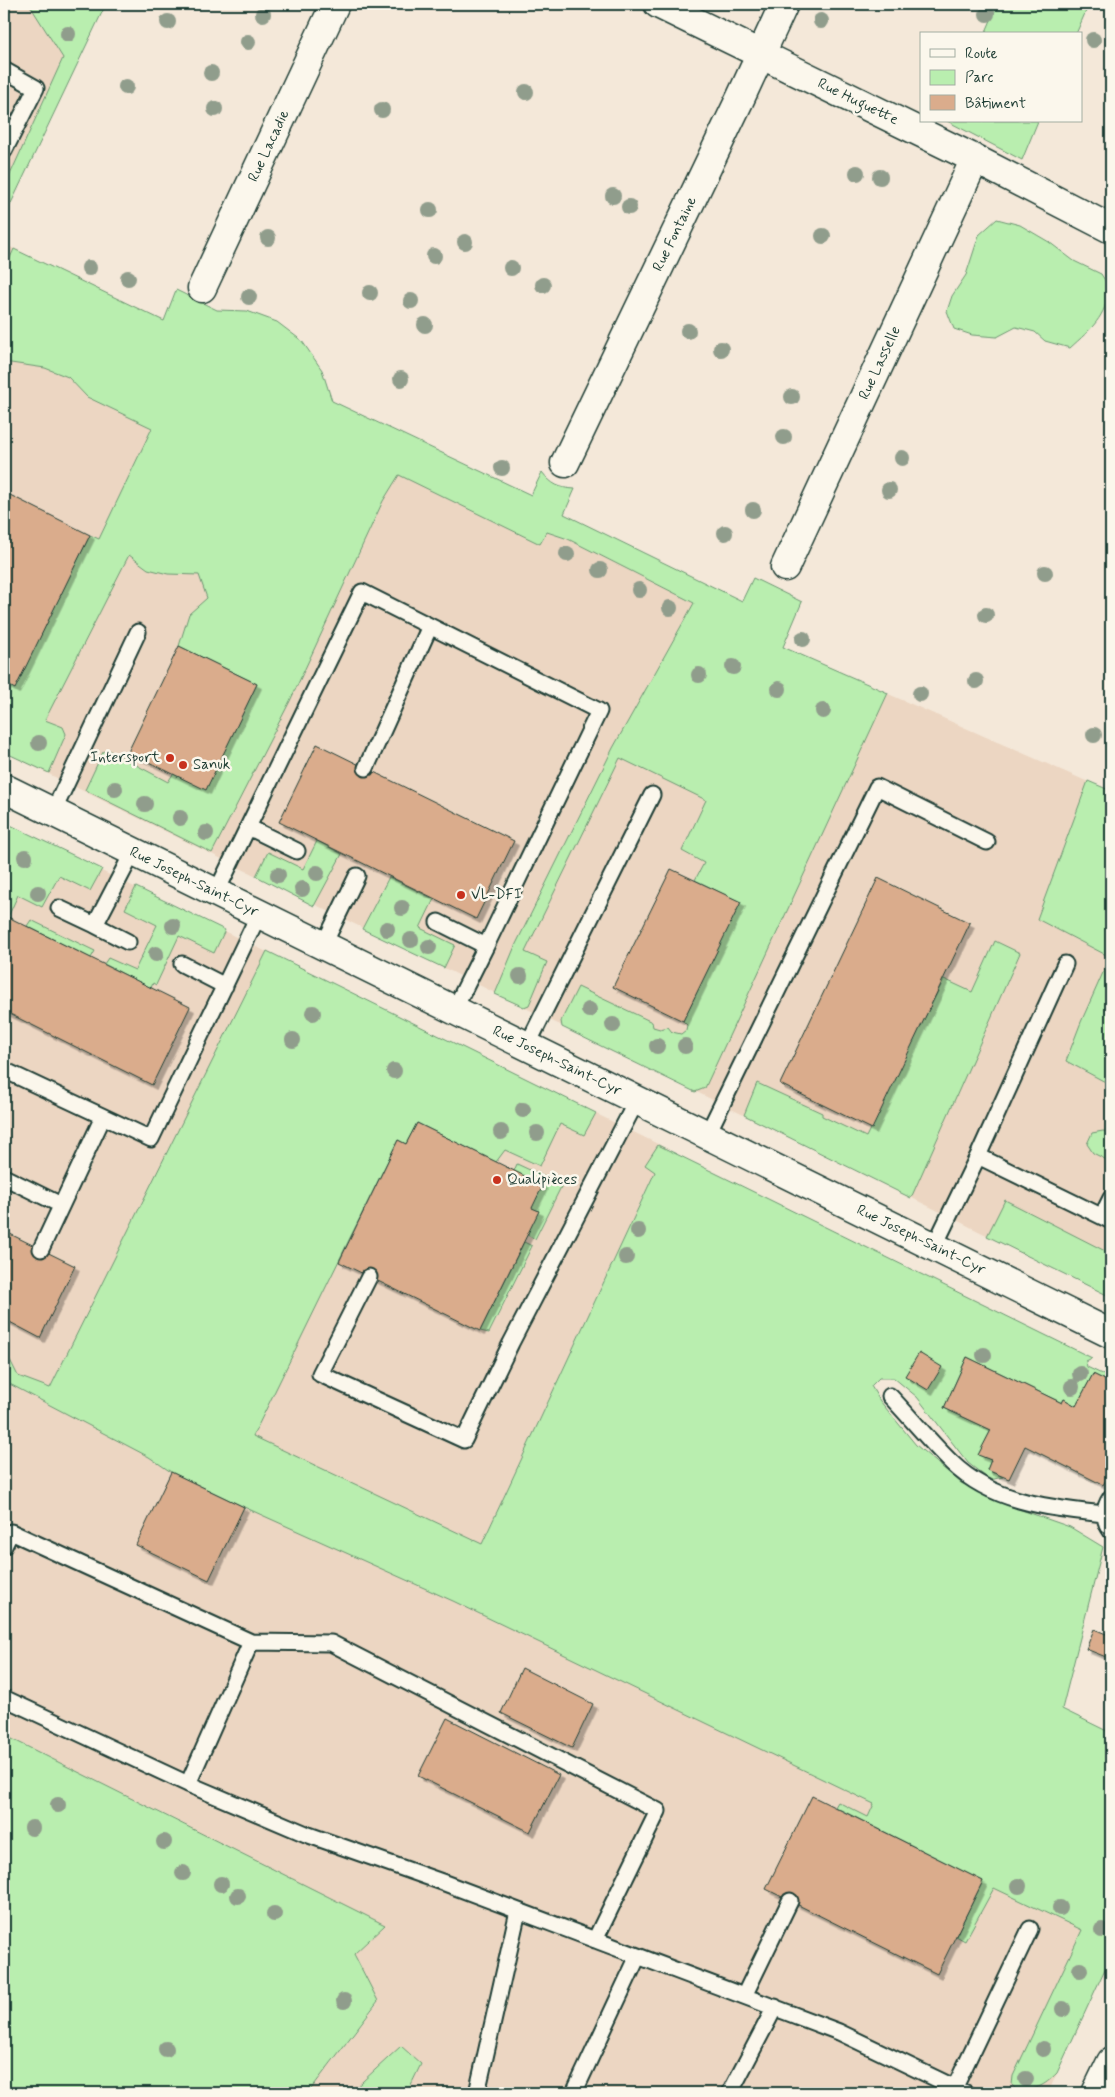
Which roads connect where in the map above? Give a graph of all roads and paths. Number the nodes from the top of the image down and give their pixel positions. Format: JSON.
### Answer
{"nodes":[{"id":1,"x":336,"y":4,"type":"edge"},
{"id":2,"x":658,"y":4,"type":"edge"},
{"id":3,"x":784,"y":4,"type":"edge"},
{"id":4,"x":761,"y":55,"type":"junction"},
{"id":5,"x":4,"y":70,"type":"edge"},
{"id":6,"x":4,"y":152,"type":"edge"},
{"id":7,"x":975,"y":159,"type":"junction"},
{"id":8,"x":1111,"y":229,"type":"edge"},
{"id":9,"x":202,"y":288,"type":"dead end"},
{"id":10,"x":565,"y":463,"type":"dead end"},
{"id":11,"x":784,"y":567,"type":"dead end"},
{"id":12,"x":430,"y":626,"type":"junction"},
{"id":13,"x":138,"y":632,"type":"dead end"},
{"id":14,"x":366,"y":768,"type":"dead end"},
{"id":15,"x":4,"y":788,"type":"edge"},
{"id":16,"x":652,"y":795,"type":"dead end"},
{"id":17,"x":53,"y":812,"type":"junction"},
{"id":18,"x":248,"y":827,"type":"junction"},
{"id":19,"x":987,"y":842,"type":"dead end"},
{"id":20,"x":297,"y":851,"type":"dead end"},
{"id":21,"x":133,"y":852,"type":"junction"},
{"id":22,"x":358,"y":876,"type":"dead end"},
{"id":23,"x":216,"y":893,"type":"junction"},
{"id":24,"x":59,"y":908,"type":"dead end"},
{"id":25,"x":259,"y":914,"type":"junction"},
{"id":26,"x":438,"y":922,"type":"dead end"},
{"id":27,"x":96,"y":926,"type":"junction"},
{"id":28,"x":128,"y":942,"type":"dead end"},
{"id":29,"x":323,"y":946,"type":"junction"},
{"id":30,"x":486,"y":946,"type":"junction"},
{"id":31,"x":182,"y":964,"type":"dead end"},
{"id":32,"x":1065,"y":964,"type":"dead end"},
{"id":33,"x":225,"y":986,"type":"junction"},
{"id":34,"x":454,"y":1010,"type":"junction"},
{"id":35,"x":527,"y":1046,"type":"junction"},
{"id":36,"x":4,"y":1070,"type":"edge"},
{"id":37,"x":637,"y":1100,"type":"junction"},
{"id":38,"x":104,"y":1117,"type":"junction"},
{"id":39,"x":707,"y":1135,"type":"junction"},
{"id":40,"x":978,"y":1156,"type":"junction"},
{"id":41,"x":5,"y":1181,"type":"edge"},
{"id":42,"x":1111,"y":1198,"type":"edge"},
{"id":43,"x":62,"y":1205,"type":"junction"},
{"id":44,"x":1107,"y":1218,"type":"edge"},
{"id":45,"x":934,"y":1246,"type":"junction"},
{"id":46,"x":41,"y":1249,"type":"dead end"},
{"id":47,"x":369,"y":1277,"type":"dead end"},
{"id":48,"x":1111,"y":1334,"type":"edge"},
{"id":49,"x":890,"y":1396,"type":"dead end"},
{"id":50,"x":1111,"y":1496,"type":"edge"},
{"id":51,"x":1104,"y":1514,"type":"junction"},
{"id":52,"x":1111,"y":1531,"type":"edge"},
{"id":53,"x":4,"y":1546,"type":"edge"},
{"id":54,"x":251,"y":1642,"type":"junction"},
{"id":55,"x":4,"y":1698,"type":"edge"},
{"id":56,"x":188,"y":1784,"type":"junction"},
{"id":57,"x":790,"y":1901,"type":"dead end"},
{"id":58,"x":518,"y":1910,"type":"junction"},
{"id":59,"x":1030,"y":1929,"type":"dead end"},
{"id":60,"x":595,"y":1940,"type":"junction"},
{"id":61,"x":638,"y":1956,"type":"junction"},
{"id":62,"x":744,"y":1996,"type":"junction"},
{"id":63,"x":775,"y":2008,"type":"junction"},
{"id":64,"x":1111,"y":2062,"type":"edge"},
{"id":65,"x":960,"y":2090,"type":"edge"},
{"id":66,"x":477,"y":2093,"type":"edge"},
{"id":67,"x":574,"y":2093,"type":"edge"},
{"id":68,"x":730,"y":2093,"type":"edge"},
{"id":69,"x":1096,"y":2093,"type":"edge"}],
"edges":[{"from":1,"to":9,"type":"street","name":"Rue Lacadie"},
{"from":2,"to":4,"type":"street","name":"Rue Huguette"},
{"from":3,"to":4,"type":"street","name":"Rue Fontaine"},
{"from":4,"to":7,"type":"street","name":"Rue Huguette"},
{"from":4,"to":10,"type":"street","name":"Rue Fontaine"},
{"from":5,"to":6,"type":"lane"},
{"from":7,"to":8,"type":"street","name":"Rue Huguette"},
{"from":7,"to":11,"type":"street","name":"Rue Lasselle"},
{"from":12,"to":14,"type":"lane"},
{"from":12,"to":18,"type":"lane"},
{"from":12,"to":30,"type":"lane"},
{"from":13,"to":17,"type":"lane"},
{"from":15,"to":17,"type":"street","name":"Rue Joseph-Saint-Cyr"},
{"from":16,"to":35,"type":"lane"},
{"from":17,"to":21,"type":"street","name":"Rue Joseph-Saint-Cyr"},
{"from":18,"to":20,"type":"lane"},
{"from":18,"to":23,"type":"lane"},
{"from":19,"to":39,"type":"lane"},
{"from":21,"to":23,"type":"street","name":"Rue Joseph-Saint-Cyr"},
{"from":21,"to":27,"type":"lane"},
{"from":22,"to":29,"type":"lane"},
{"from":23,"to":25,"type":"street","name":"Rue Joseph-Saint-Cyr"},
{"from":24,"to":27,"type":"lane"},
{"from":25,"to":29,"type":"street","name":"Rue Joseph-Saint-Cyr"},
{"from":25,"to":33,"type":"lane"},
{"from":26,"to":30,"type":"lane"},
{"from":27,"to":28,"type":"lane"},
{"from":29,"to":34,"type":"street","name":"Rue Joseph-Saint-Cyr"},
{"from":30,"to":34,"type":"lane"},
{"from":31,"to":33,"type":"lane"},
{"from":32,"to":40,"type":"lane"},
{"from":33,"to":38,"type":"lane"},
{"from":34,"to":35,"type":"street","name":"Rue Joseph-Saint-Cyr"},
{"from":35,"to":37,"type":"street","name":"Rue Joseph-Saint-Cyr"},
{"from":36,"to":38,"type":"lane"},
{"from":37,"to":39,"type":"street","name":"Rue Joseph-Saint-Cyr"},
{"from":37,"to":47,"type":"lane"},
{"from":38,"to":43,"type":"lane"},
{"from":39,"to":45,"type":"street","name":"Rue Joseph-Saint-Cyr"},
{"from":40,"to":44,"type":"lane"},
{"from":40,"to":45,"type":"lane"},
{"from":41,"to":43,"type":"lane"},
{"from":42,"to":44,"type":"lane"},
{"from":43,"to":46,"type":"lane"},
{"from":45,"to":48,"type":"street","name":"Rue Joseph-Saint-Cyr"},
{"from":49,"to":51,"type":"lane"},
{"from":50,"to":51,"type":"lane"},
{"from":51,"to":52,"type":"lane"},
{"from":53,"to":54,"type":"lane"},
{"from":54,"to":56,"type":"lane"},
{"from":54,"to":60,"type":"lane"},
{"from":55,"to":56,"type":"lane"},
{"from":56,"to":58,"type":"lane"},
{"from":57,"to":62,"type":"lane"},
{"from":58,"to":60,"type":"lane"},
{"from":58,"to":66,"type":"lane"},
{"from":59,"to":65,"type":"lane"},
{"from":60,"to":61,"type":"lane"},
{"from":61,"to":62,"type":"lane"},
{"from":61,"to":67,"type":"lane"},
{"from":62,"to":63,"type":"lane"},
{"from":63,"to":65,"type":"lane"},
{"from":63,"to":68,"type":"lane"},
{"from":64,"to":69,"type":"street"}]}
